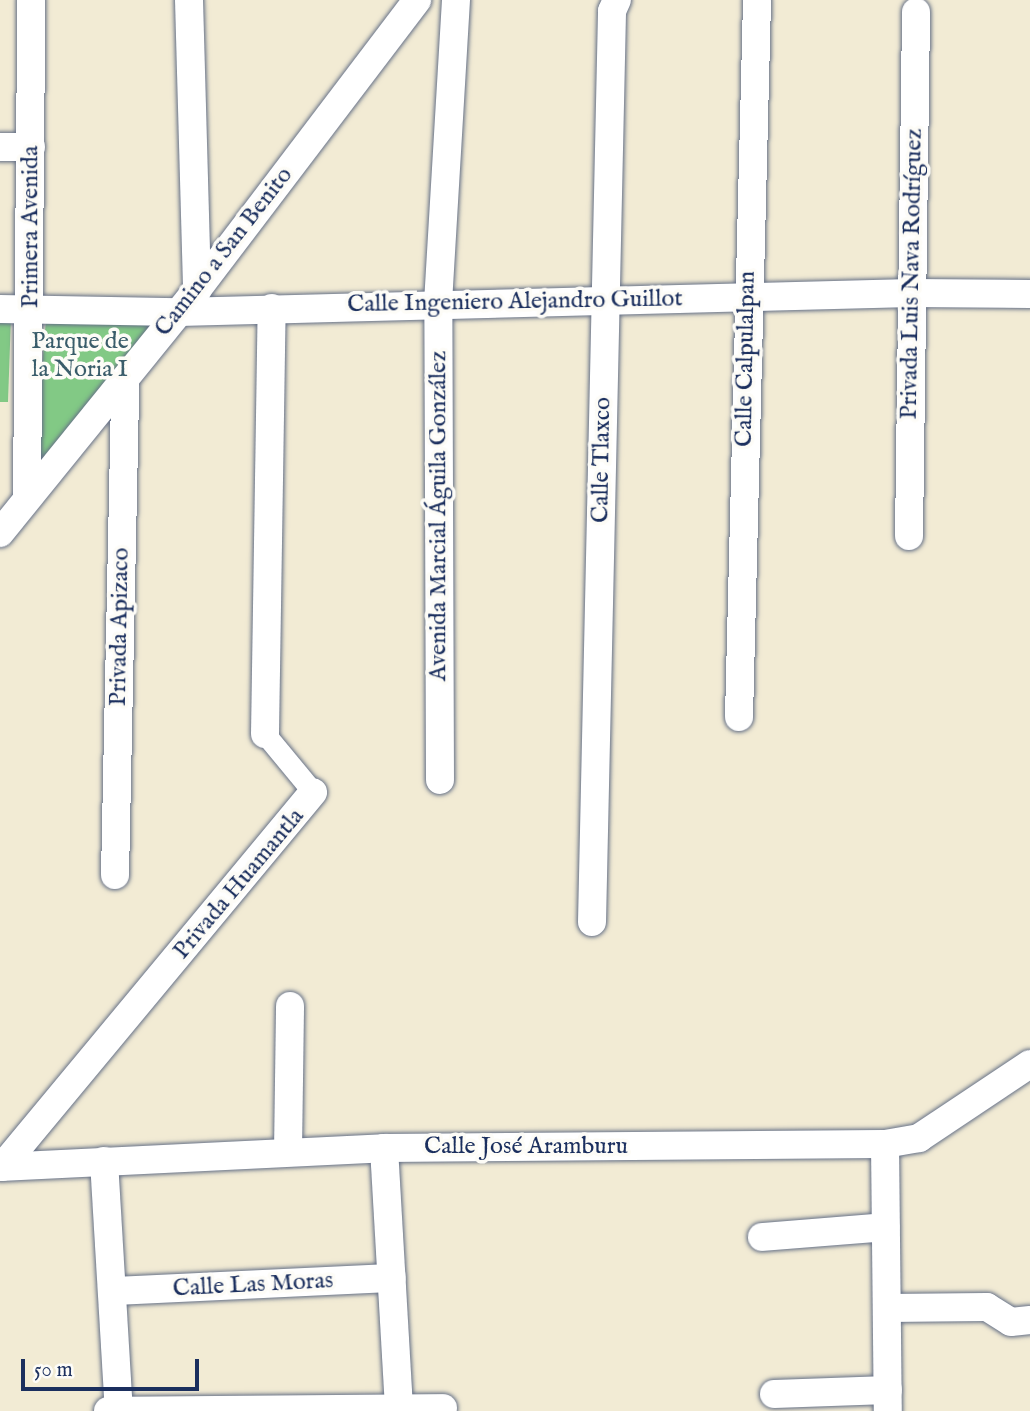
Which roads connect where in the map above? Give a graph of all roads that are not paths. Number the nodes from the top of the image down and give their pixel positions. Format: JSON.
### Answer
{"nodes":[{"id":1,"x":30,"y":0,"type":"edge"},
{"id":2,"x":190,"y":0,"type":"edge"},
{"id":3,"x":417,"y":0,"type":"edge"},
{"id":4,"x":456,"y":0,"type":"edge"},
{"id":5,"x":617,"y":0,"type":"edge"},
{"id":6,"x":757,"y":0,"type":"edge"},
{"id":7,"x":916,"y":12,"type":"dead end"},
{"id":8,"x":0,"y":147,"type":"edge"},
{"id":9,"x":30,"y":148,"type":"junction"},
{"id":10,"x":912,"y":293,"type":"junction"},
{"id":11,"x":1030,"y":295,"type":"edge"},
{"id":12,"x":747,"y":297,"type":"junction"},
{"id":13,"x":605,"y":300,"type":"junction"},
{"id":14,"x":188,"y":301,"type":"junction"},
{"id":15,"x":438,"y":303,"type":"junction"},
{"id":16,"x":272,"y":308,"type":"junction"},
{"id":17,"x":0,"y":309,"type":"edge"},
{"id":18,"x":31,"y":309,"type":"junction"},
{"id":19,"x":125,"y":380,"type":"junction"},
{"id":20,"x":11,"y":513,"type":"edge"},
{"id":21,"x":909,"y":536,"type":"dead end"},
{"id":22,"x":738,"y":717,"type":"dead end"},
{"id":23,"x":265,"y":734,"type":"joint"},
{"id":24,"x":440,"y":780,"type":"dead end"},
{"id":25,"x":313,"y":792,"type":"joint"},
{"id":26,"x":115,"y":875,"type":"dead end"},
{"id":27,"x":592,"y":922,"type":"dead end"},
{"id":28,"x":290,"y":1006,"type":"dead end"},
{"id":29,"x":1030,"y":1064,"type":"edge"},
{"id":30,"x":885,"y":1144,"type":"junction"},
{"id":31,"x":384,"y":1148,"type":"junction"},
{"id":32,"x":288,"y":1152,"type":"junction"},
{"id":33,"x":104,"y":1161,"type":"junction"},
{"id":34,"x":1,"y":1167,"type":"edge"},
{"id":35,"x":886,"y":1227,"type":"junction"},
{"id":36,"x":762,"y":1237,"type":"dead end"},
{"id":37,"x":392,"y":1278,"type":"junction"},
{"id":38,"x":113,"y":1291,"type":"junction"},
{"id":39,"x":887,"y":1308,"type":"junction"},
{"id":40,"x":1030,"y":1320,"type":"edge"},
{"id":41,"x":774,"y":1394,"type":"dead end"},
{"id":42,"x":888,"y":1400,"type":"edge"},
{"id":43,"x":399,"y":1408,"type":"junction"},
{"id":44,"x":443,"y":1408,"type":"dead end"},
{"id":45,"x":108,"y":1411,"type":"edge"},
{"id":46,"x":120,"y":1411,"type":"edge"}],
"edges":[{"from":1,"to":9,"type":"street","name":"Primera Avenida"},
{"from":2,"to":14,"type":"street"},
{"from":3,"to":14,"type":"street","name":"Camino a San Benito"},
{"from":4,"to":15,"type":"street","name":"Avenida Marcial Águila González"},
{"from":5,"to":13,"type":"street","name":"Calle Tlaxco"},
{"from":6,"to":12,"type":"street","name":"Calle Calpulalpan"},
{"from":7,"to":10,"type":"street","name":"Privada Luis Nava Rodríguez"},
{"from":8,"to":9,"type":"street"},
{"from":9,"to":18,"type":"street","name":"Primera Avenida"},
{"from":10,"to":11,"type":"street","name":"Calle Ingeniero Alejandro Guillot"},
{"from":10,"to":12,"type":"street","name":"Calle Ingeniero Alejandro Guillot"},
{"from":10,"to":21,"type":"street","name":"Privada Luis Nava Rodríguez"},
{"from":12,"to":13,"type":"street","name":"Calle Ingeniero Alejandro Guillot"},
{"from":12,"to":22,"type":"street","name":"Calle Calpulalpan"},
{"from":13,"to":15,"type":"street","name":"Calle Ingeniero Alejandro Guillot"},
{"from":13,"to":27,"type":"street","name":"Calle Tlaxco"},
{"from":14,"to":16,"type":"street","name":"Calle Ingeniero Alejandro Guillot"},
{"from":14,"to":18,"type":"street","name":"Calle Ingeniero Alejandro Guillot"},
{"from":14,"to":19,"type":"street","name":"Camino a San Benito"},
{"from":15,"to":16,"type":"street","name":"Calle Ingeniero Alejandro Guillot"},
{"from":15,"to":24,"type":"street","name":"Avenida Marcial Águila González"},
{"from":16,"to":23,"type":"street","name":"Privada Huamantla"},
{"from":17,"to":18,"type":"street","name":"Calle Ingeniero Alejandro Guillot"},
{"from":18,"to":20,"type":"street","name":"Primera Avenida"},
{"from":19,"to":20,"type":"street","name":"Camino a San Benito"},
{"from":19,"to":26,"type":"street","name":"Privada Apizaco"},
{"from":23,"to":25,"type":"street","name":"Privada Huamantla"},
{"from":25,"to":34,"type":"street","name":"Privada Huamantla"},
{"from":28,"to":32,"type":"street"},
{"from":29,"to":30,"type":"street","name":"Calle José Aramburu"},
{"from":30,"to":31,"type":"street","name":"Calle José Aramburu"},
{"from":30,"to":35,"type":"street"},
{"from":31,"to":32,"type":"street","name":"Calle José Aramburu"},
{"from":31,"to":37,"type":"street"},
{"from":32,"to":33,"type":"street","name":"Calle José Aramburu"},
{"from":33,"to":34,"type":"street","name":"Calle José Aramburu"},
{"from":33,"to":38,"type":"street"},
{"from":35,"to":36,"type":"street"},
{"from":35,"to":39,"type":"street"},
{"from":37,"to":38,"type":"street","name":"Calle Las Moras"},
{"from":37,"to":43,"type":"street"},
{"from":38,"to":46,"type":"street"},
{"from":39,"to":40,"type":"street"},
{"from":39,"to":42,"type":"street"},
{"from":41,"to":42,"type":"street"},
{"from":43,"to":44,"type":"street"},
{"from":43,"to":46,"type":"street"},
{"from":45,"to":46,"type":"street"}]}
